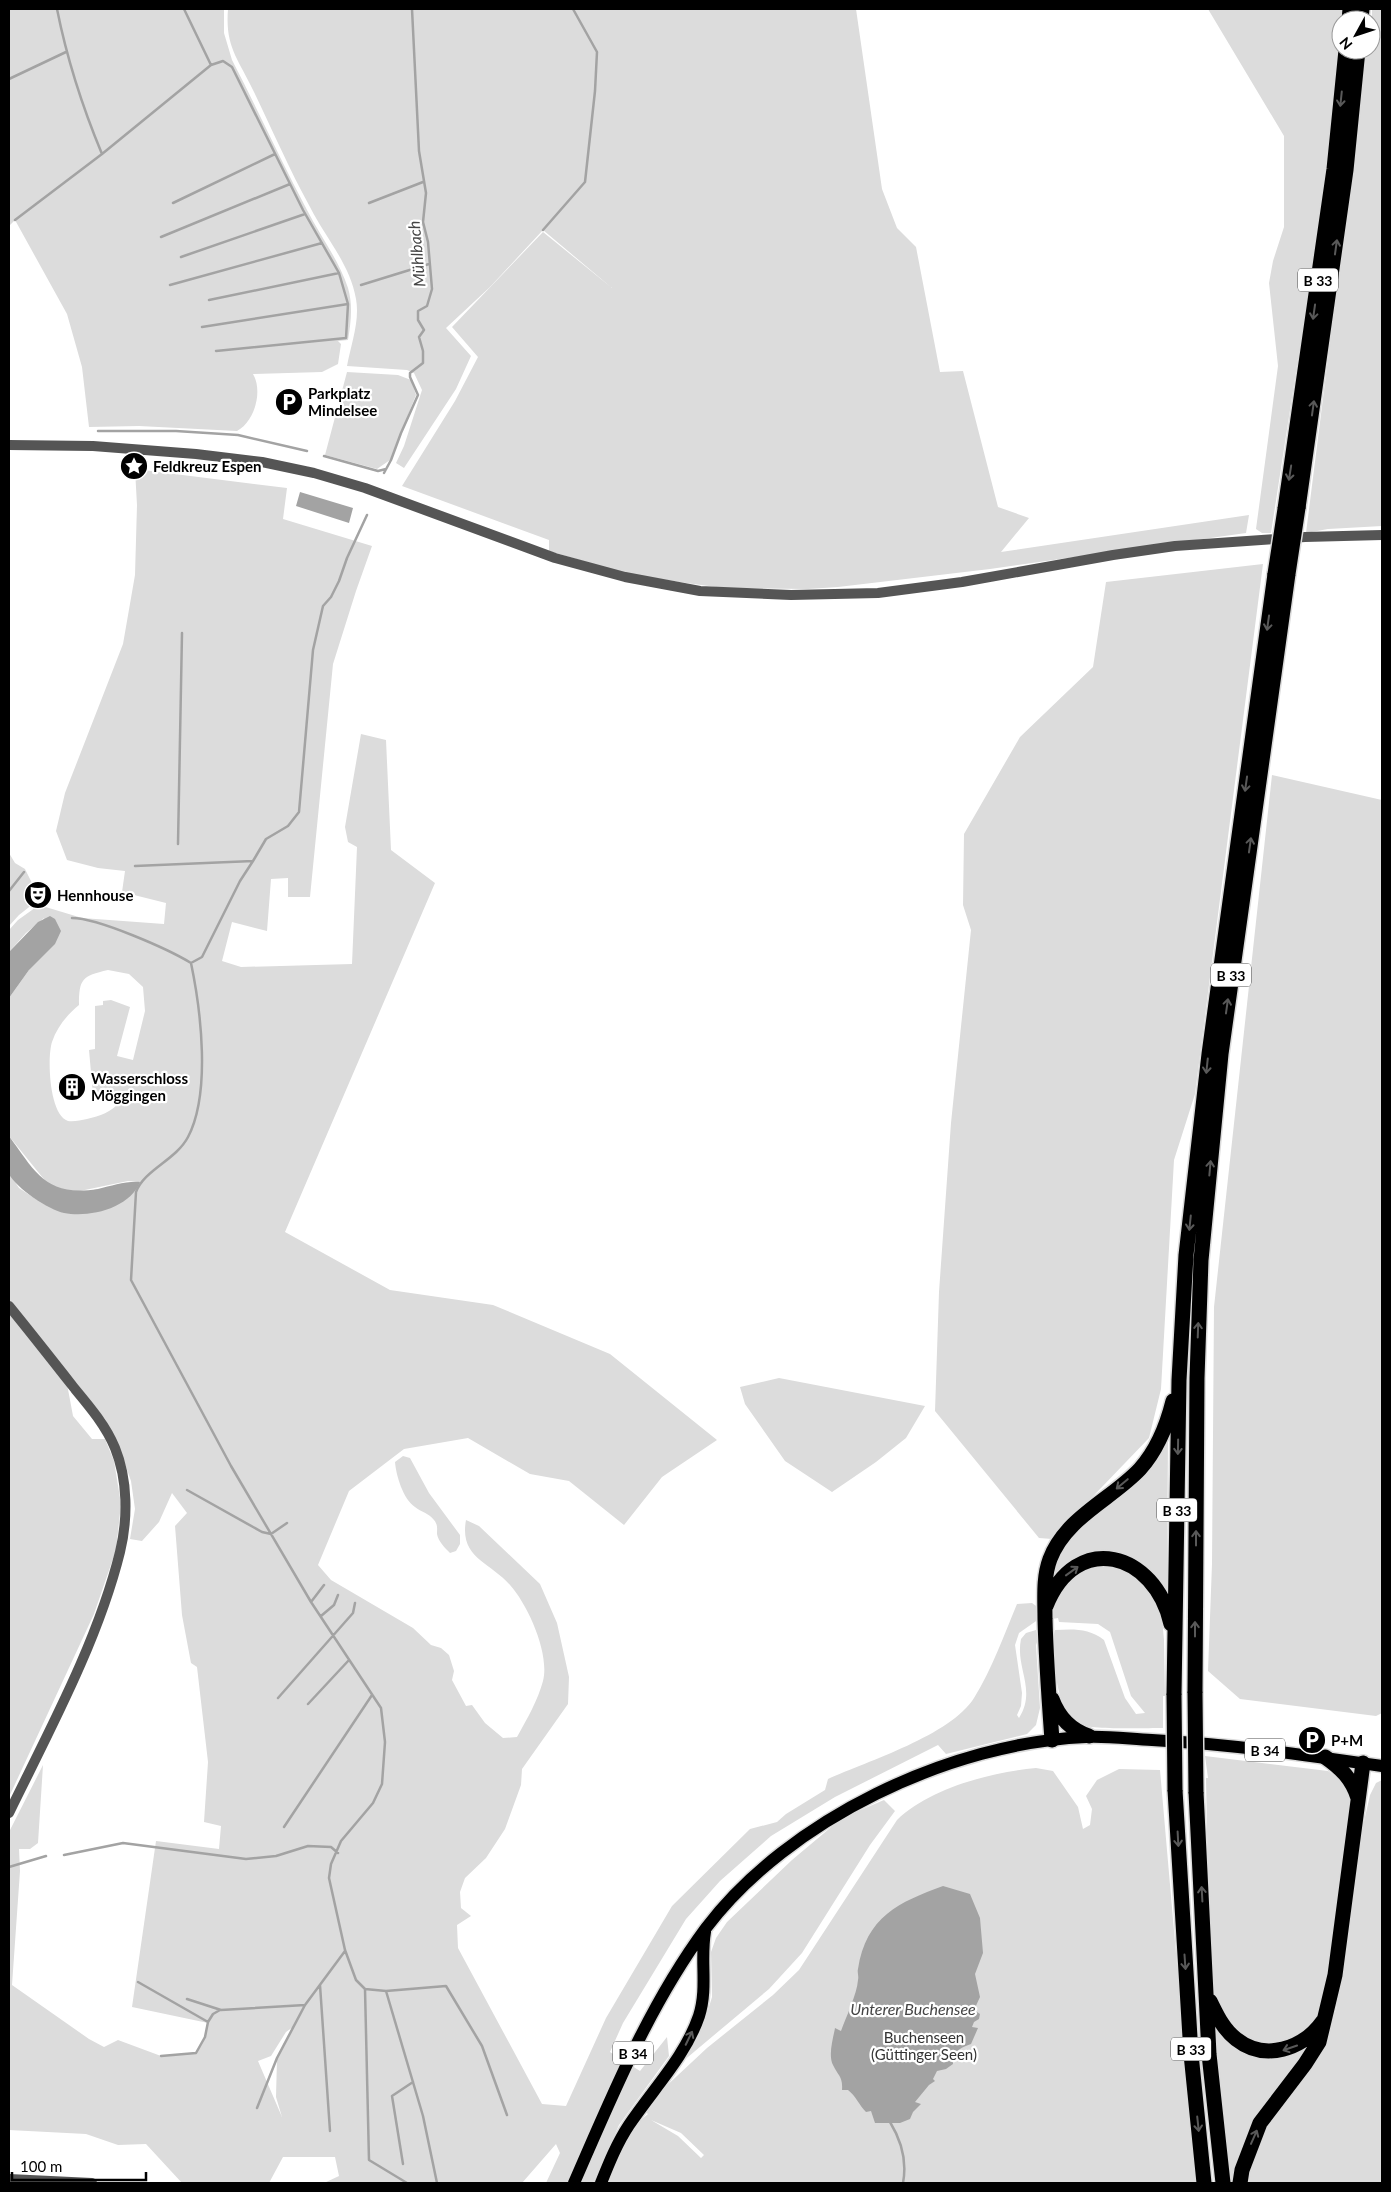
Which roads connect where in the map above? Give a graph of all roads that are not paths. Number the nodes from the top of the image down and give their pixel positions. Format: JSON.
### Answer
{"nodes":[{"id":1,"x":1345,"y":60,"type":"edge"},
{"id":2,"x":1357,"y":60,"type":"edge"},
{"id":3,"x":9,"y":445,"type":"edge"},
{"id":4,"x":1291,"y":508,"type":"junction"},
{"id":5,"x":1382,"y":535,"type":"edge"},
{"id":6,"x":1281,"y":574,"type":"junction"},
{"id":7,"x":9,"y":1306,"type":"edge"},
{"id":8,"x":1179,"y":1380,"type":"junction"},
{"id":9,"x":1045,"y":1610,"type":"junction"},
{"id":10,"x":1175,"y":1640,"type":"junction"},
{"id":11,"x":1049,"y":1691,"type":"junction"},
{"id":12,"x":1089,"y":1736,"type":"junction"},
{"id":13,"x":1052,"y":1740,"type":"junction"},
{"id":14,"x":1325,"y":1758,"type":"junction"},
{"id":15,"x":1364,"y":1763,"type":"junction"},
{"id":16,"x":1382,"y":1766,"type":"edge"},
{"id":17,"x":1358,"y":1800,"type":"junction"},
{"id":18,"x":9,"y":1813,"type":"edge"},
{"id":19,"x":705,"y":1930,"type":"junction"},
{"id":20,"x":1207,"y":1995,"type":"junction"},
{"id":21,"x":1328,"y":2010,"type":"junction"},
{"id":22,"x":9,"y":2179,"type":"edge"},
{"id":23,"x":92,"y":2183,"type":"edge"},
{"id":24,"x":574,"y":2183,"type":"edge"},
{"id":25,"x":601,"y":2183,"type":"edge"},
{"id":26,"x":1204,"y":2183,"type":"edge"},
{"id":27,"x":1223,"y":2183,"type":"edge"},
{"id":28,"x":1240,"y":2183,"type":"edge"}],
"edges":[{"from":1,"to":4,"type":"highway","number":"B 33","one_way":true},
{"from":4,"to":2,"type":"highway","number":"B 33","one_way":true},
{"from":3,"to":5,"type":"street"},
{"from":4,"to":6,"type":"highway","number":"B 33","bridge":true},
{"from":6,"to":8,"type":"highway","number":"B 33","one_way":true},
{"from":20,"to":6,"type":"highway","number":"B 33","one_way":true,"bridge":true},
{"from":7,"to":18,"type":"street"},
{"from":8,"to":9,"type":"highway","one_way":true},
{"from":8,"to":10,"type":"highway","number":"B 33","one_way":true},
{"from":9,"to":10,"type":"highway","one_way":true},
{"from":9,"to":11,"type":"highway"},
{"from":10,"to":26,"type":"highway","number":"B 33","one_way":true,"bridge":true},
{"from":11,"to":12,"type":"highway"},
{"from":11,"to":13,"type":"highway"},
{"from":12,"to":13,"type":"main road","number":"B 34"},
{"from":12,"to":14,"type":"main road","number":"B 34"},
{"from":13,"to":19,"type":"main road","number":"B 34"},
{"from":14,"to":15,"type":"main road","number":"B 34"},
{"from":14,"to":17,"type":"highway"},
{"from":15,"to":16,"type":"main road"},
{"from":15,"to":17,"type":"highway","number":"B 33"},
{"from":17,"to":21,"type":"highway","number":"B 33"},
{"from":19,"to":24,"type":"main road","number":"B 34"},
{"from":25,"to":19,"type":"main road","one_way":true},
{"from":21,"to":20,"type":"highway","number":"B 33","one_way":true},
{"from":20,"to":27,"type":"highway","number":"B 33"},
{"from":28,"to":21,"type":"highway","number":"B 33","one_way":true},
{"from":22,"to":23,"type":"street"}]}
